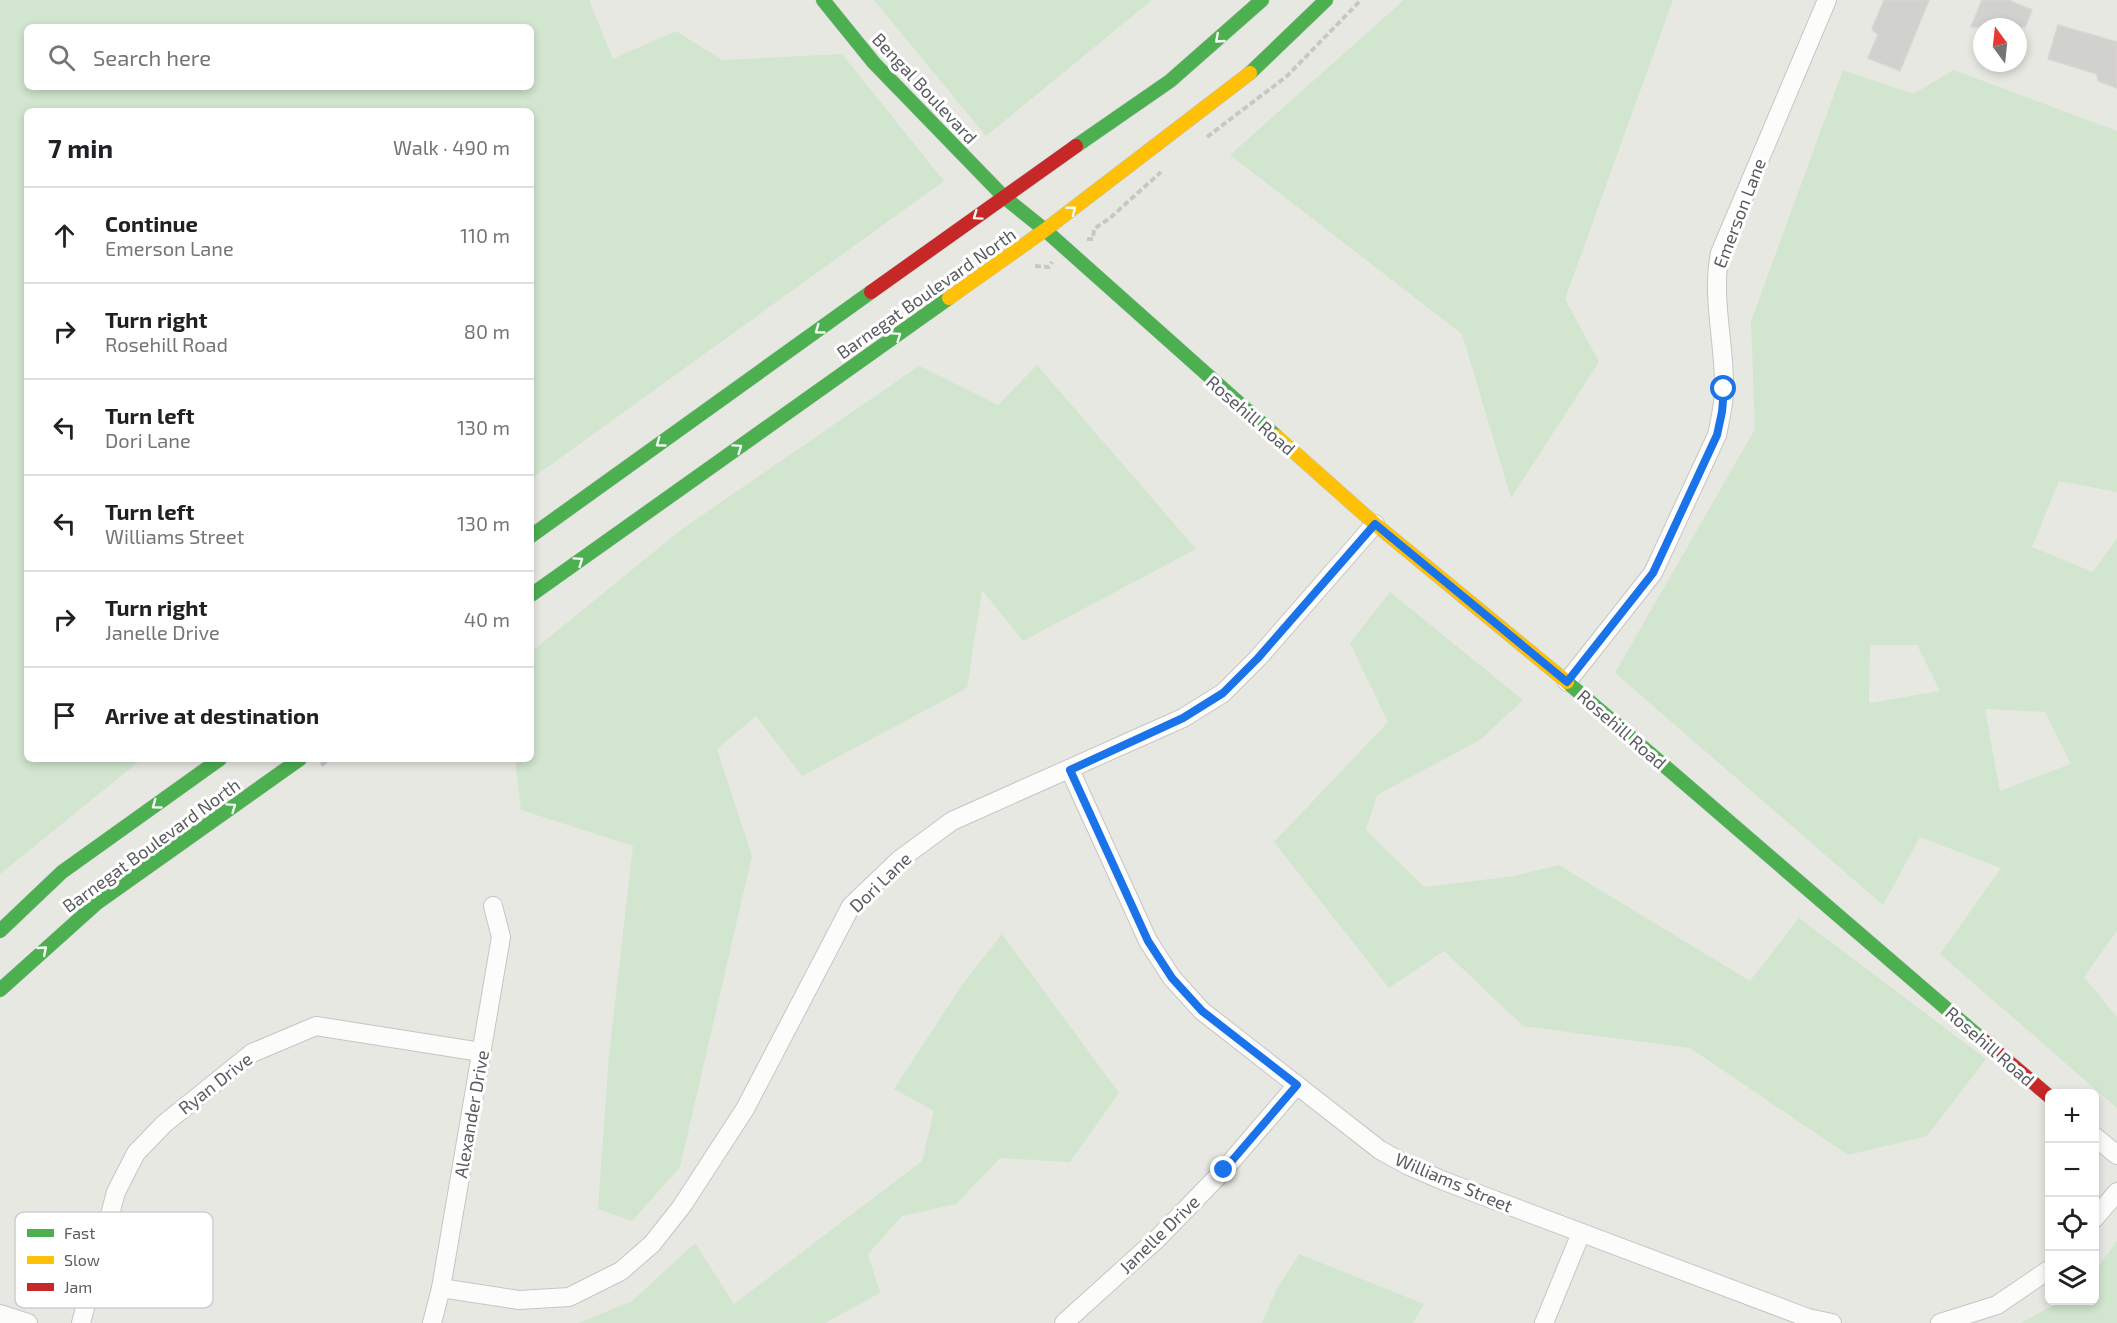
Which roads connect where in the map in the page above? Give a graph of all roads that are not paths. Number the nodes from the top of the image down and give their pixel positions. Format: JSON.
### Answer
{"nodes":[{"id":1,"x":823,"y":0,"type":"edge"},
{"id":2,"x":1262,"y":0,"type":"edge"},
{"id":3,"x":1326,"y":0,"type":"edge"},
{"id":4,"x":1827,"y":0,"type":"edge"},
{"id":5,"x":1004,"y":197,"type":"junction"},
{"id":6,"x":1046,"y":231,"type":"junction"},
{"id":7,"x":1375,"y":524,"type":"junction"},
{"id":8,"x":534,"y":534,"type":"edge"},
{"id":9,"x":534,"y":593,"type":"edge"},
{"id":10,"x":1567,"y":682,"type":"junction"},
{"id":11,"x":216,"y":762,"type":"edge"},
{"id":12,"x":296,"y":762,"type":"edge"},
{"id":13,"x":1070,"y":770,"type":"junction"},
{"id":14,"x":493,"y":906,"type":"dead end"},
{"id":15,"x":0,"y":931,"type":"edge"},
{"id":16,"x":0,"y":990,"type":"edge"},
{"id":17,"x":481,"y":1052,"type":"junction"},
{"id":18,"x":1297,"y":1085,"type":"junction"},
{"id":19,"x":2045,"y":1094,"type":"edge"},
{"id":20,"x":2099,"y":1140,"type":"edge"},
{"id":21,"x":2117,"y":1155,"type":"edge"},
{"id":22,"x":2117,"y":1192,"type":"edge"},
{"id":23,"x":111,"y":1212,"type":"edge"},
{"id":24,"x":2099,"y":1213,"type":"edge"},
{"id":25,"x":1581,"y":1233,"type":"junction"},
{"id":26,"x":2045,"y":1272,"type":"edge"},
{"id":27,"x":441,"y":1288,"type":"junction"},
{"id":28,"x":85,"y":1308,"type":"edge"},
{"id":29,"x":0,"y":1314,"type":"edge"},
{"id":30,"x":28,"y":1323,"type":"edge"},
{"id":31,"x":81,"y":1323,"type":"edge"},
{"id":32,"x":432,"y":1323,"type":"edge"},
{"id":33,"x":1064,"y":1323,"type":"edge"},
{"id":34,"x":1544,"y":1323,"type":"edge"},
{"id":35,"x":1832,"y":1323,"type":"edge"},
{"id":36,"x":1940,"y":1323,"type":"edge"}],
"edges":[{"from":1,"to":5,"type":"street","name":"Bengal Boulevard"},
{"from":2,"to":5,"type":"street","name":"Barnegat Boulevard North","one_way":true},
{"from":6,"to":3,"type":"street","name":"Barnegat Boulevard North","one_way":true},
{"from":4,"to":10,"type":"street","name":"Emerson Lane"},
{"from":5,"to":6,"type":"street","name":"Rosehill Road"},
{"from":5,"to":8,"type":"street","name":"Barnegat Boulevard North","one_way":true},
{"from":6,"to":7,"type":"street","name":"Rosehill Road"},
{"from":9,"to":6,"type":"street","name":"Barnegat Boulevard North","one_way":true},
{"from":7,"to":10,"type":"street","name":"Rosehill Road"},
{"from":7,"to":13,"type":"street","name":"Dori Lane"},
{"from":10,"to":19,"type":"street","name":"Rosehill Road"},
{"from":11,"to":15,"type":"street","name":"Barnegat Boulevard North","one_way":true},
{"from":16,"to":12,"type":"street","name":"Barnegat Boulevard North","one_way":true},
{"from":13,"to":18,"type":"street","name":"Williams Street"},
{"from":13,"to":27,"type":"street","name":"Dori Lane"},
{"from":14,"to":17,"type":"street","name":"Alexander Drive"},
{"from":17,"to":23,"type":"street","name":"Ryan Drive"},
{"from":17,"to":27,"type":"street","name":"Alexander Drive"},
{"from":18,"to":25,"type":"street","name":"Williams Street"},
{"from":18,"to":33,"type":"street","name":"Janelle Drive"},
{"from":20,"to":21,"type":"street"},
{"from":22,"to":24,"type":"street"},
{"from":25,"to":34,"type":"street"},
{"from":25,"to":35,"type":"street","name":"Williams Street"},
{"from":26,"to":36,"type":"street"},
{"from":27,"to":32,"type":"street","name":"Alexander Drive"},
{"from":28,"to":31,"type":"street","name":"Ryan Drive"},
{"from":29,"to":30,"type":"street"}]}
